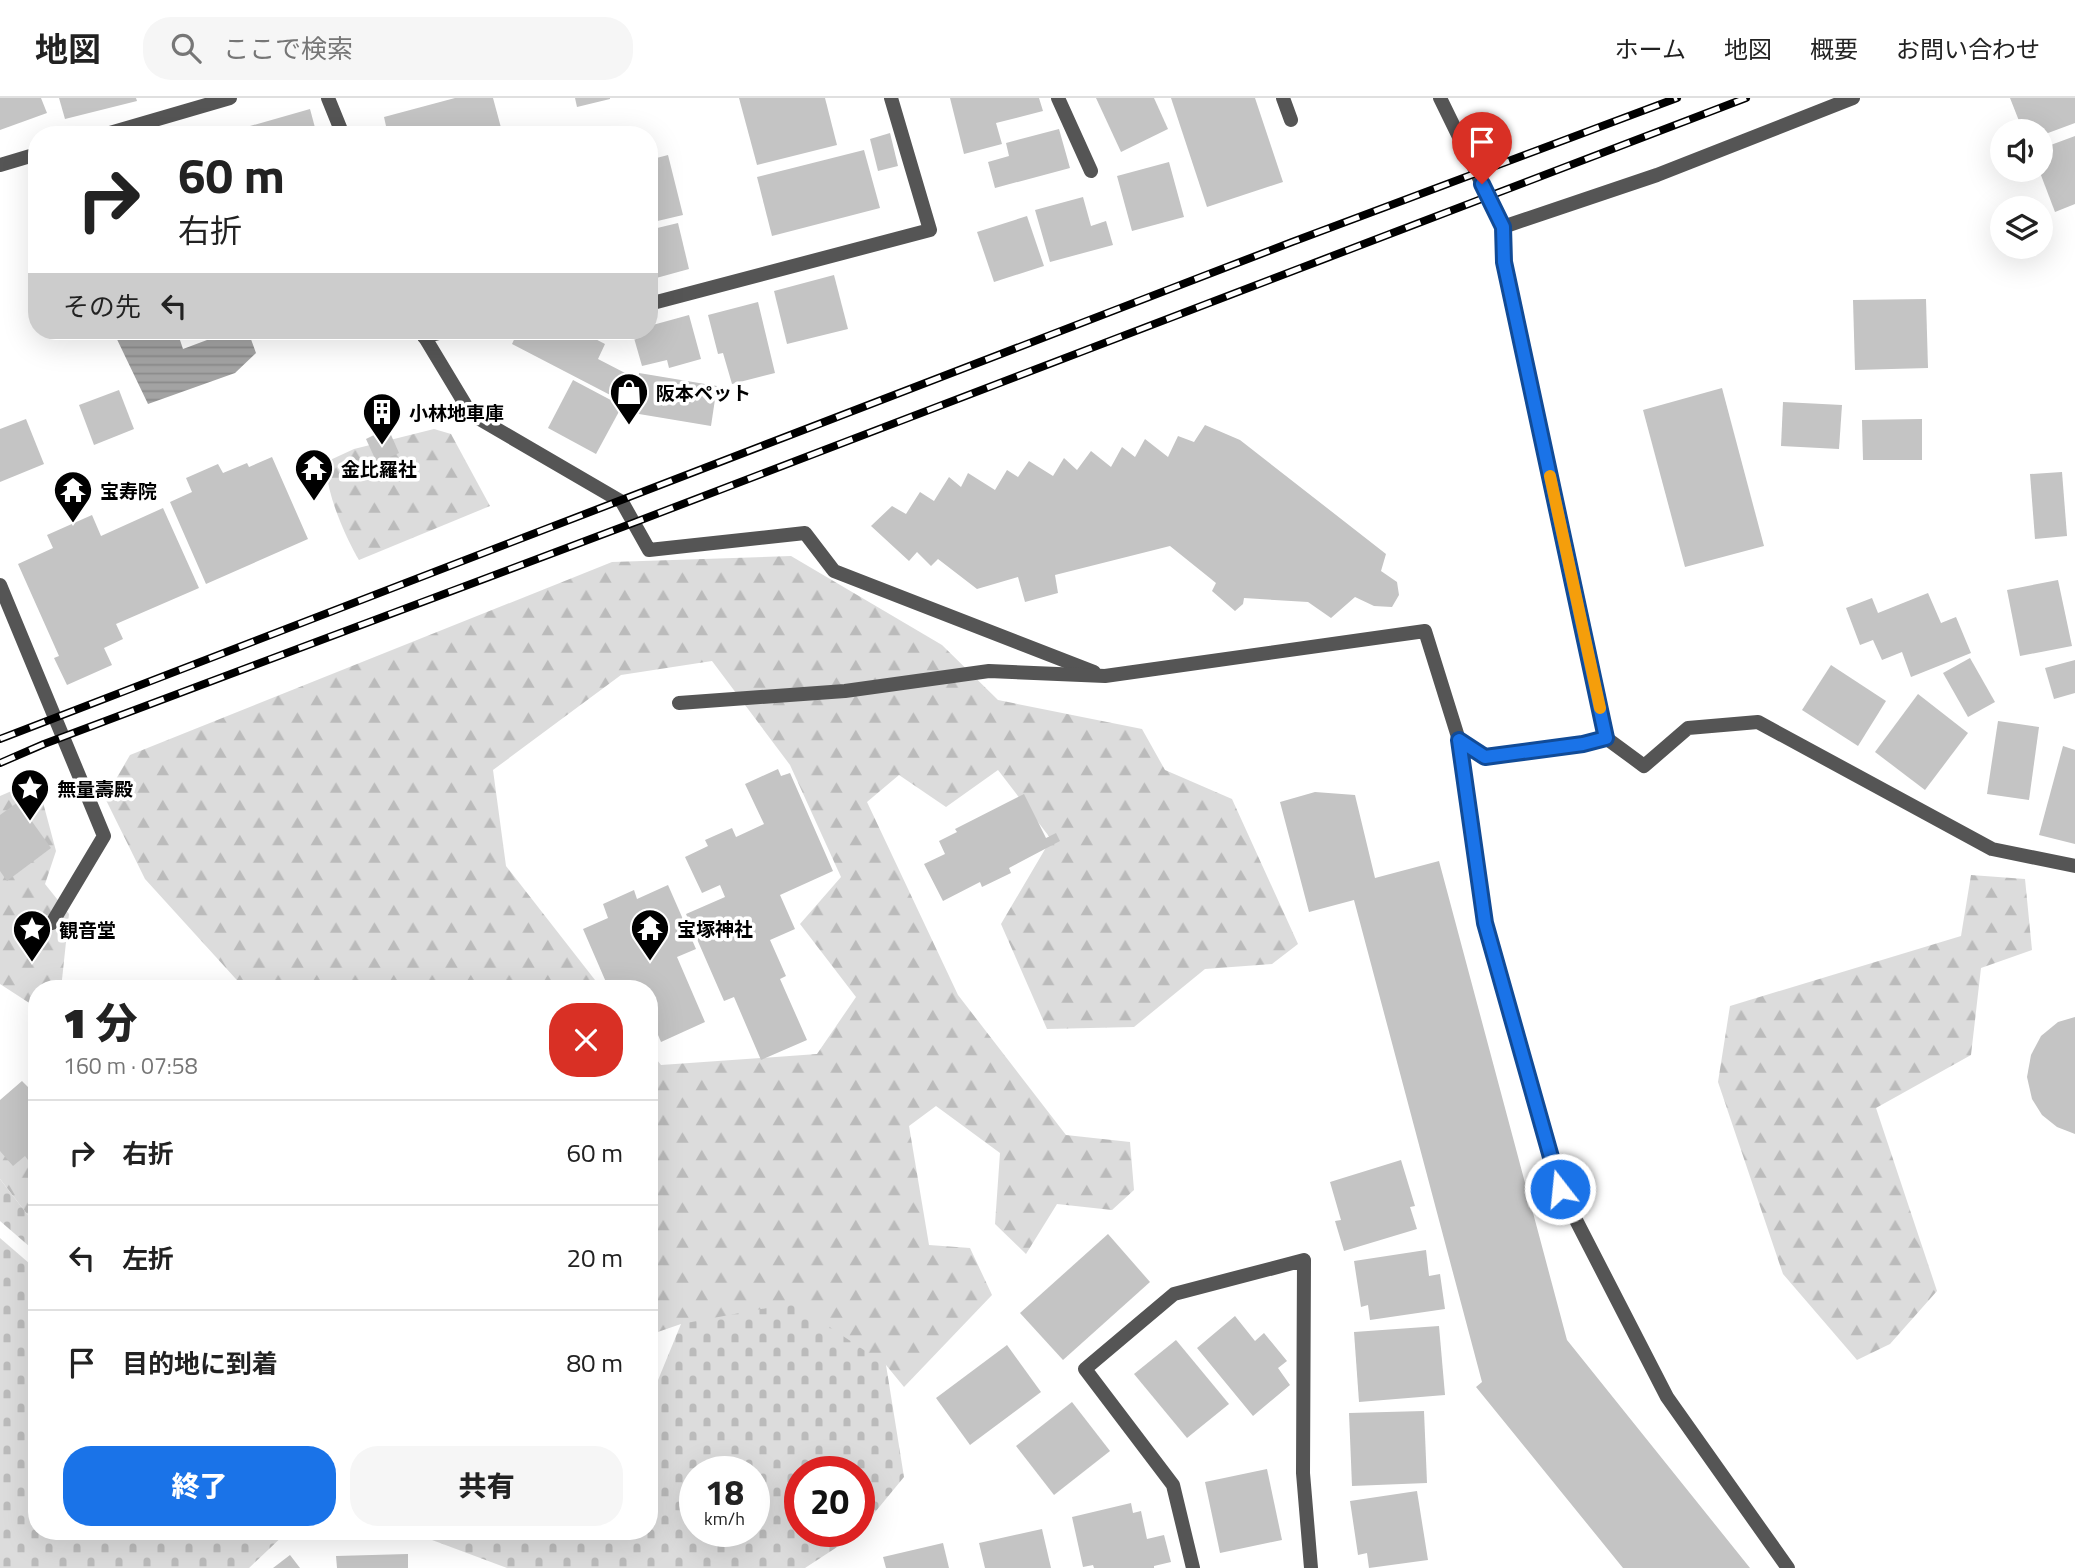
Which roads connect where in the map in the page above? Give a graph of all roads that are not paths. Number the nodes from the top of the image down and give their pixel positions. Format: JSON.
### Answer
{"nodes":[{"id":1,"x":230,"y":98,"type":"edge"},
{"id":2,"x":327,"y":98,"type":"edge"},
{"id":3,"x":891,"y":98,"type":"edge"},
{"id":4,"x":1058,"y":98,"type":"edge"},
{"id":5,"x":1283,"y":98,"type":"edge"},
{"id":6,"x":1440,"y":98,"type":"edge"},
{"id":7,"x":1853,"y":98,"type":"edge"},
{"id":8,"x":1291,"y":120,"type":"dead end"},
{"id":9,"x":134,"y":126,"type":"edge"},
{"id":10,"x":339,"y":126,"type":"edge"},
{"id":11,"x":28,"y":157,"type":"edge"},
{"id":12,"x":0,"y":165,"type":"edge"},
{"id":13,"x":1091,"y":171,"type":"dead end"},
{"id":14,"x":1503,"y":227,"type":"junction"},
{"id":15,"x":658,"y":302,"type":"edge"},
{"id":16,"x":426,"y":340,"type":"edge"},
{"id":17,"x":0,"y":585,"type":"edge"},
{"id":18,"x":1105,"y":676,"type":"junction"},
{"id":19,"x":679,"y":703,"type":"dead end"},
{"id":20,"x":1606,"y":738,"type":"junction"},
{"id":21,"x":1459,"y":740,"type":"junction"},
{"id":22,"x":2075,"y":866,"type":"edge"},
{"id":23,"x":52,"y":923,"type":"dead end"},
{"id":24,"x":1193,"y":1568,"type":"edge"},
{"id":25,"x":1311,"y":1568,"type":"edge"},
{"id":26,"x":1788,"y":1568,"type":"edge"}],
"edges":[{"from":1,"to":9,"type":"street"},
{"from":2,"to":10,"type":"street"},
{"from":3,"to":15,"type":"street"},
{"from":4,"to":13,"type":"street"},
{"from":5,"to":8,"type":"street"},
{"from":6,"to":14,"type":"street"},
{"from":7,"to":14,"type":"street"},
{"from":11,"to":12,"type":"street"},
{"from":14,"to":20,"type":"street"},
{"from":16,"to":18,"type":"street"},
{"from":17,"to":23,"type":"street"},
{"from":18,"to":19,"type":"street"},
{"from":18,"to":21,"type":"street"},
{"from":20,"to":21,"type":"street"},
{"from":20,"to":22,"type":"street"},
{"from":21,"to":26,"type":"street"},
{"from":24,"to":25,"type":"street"}]}
